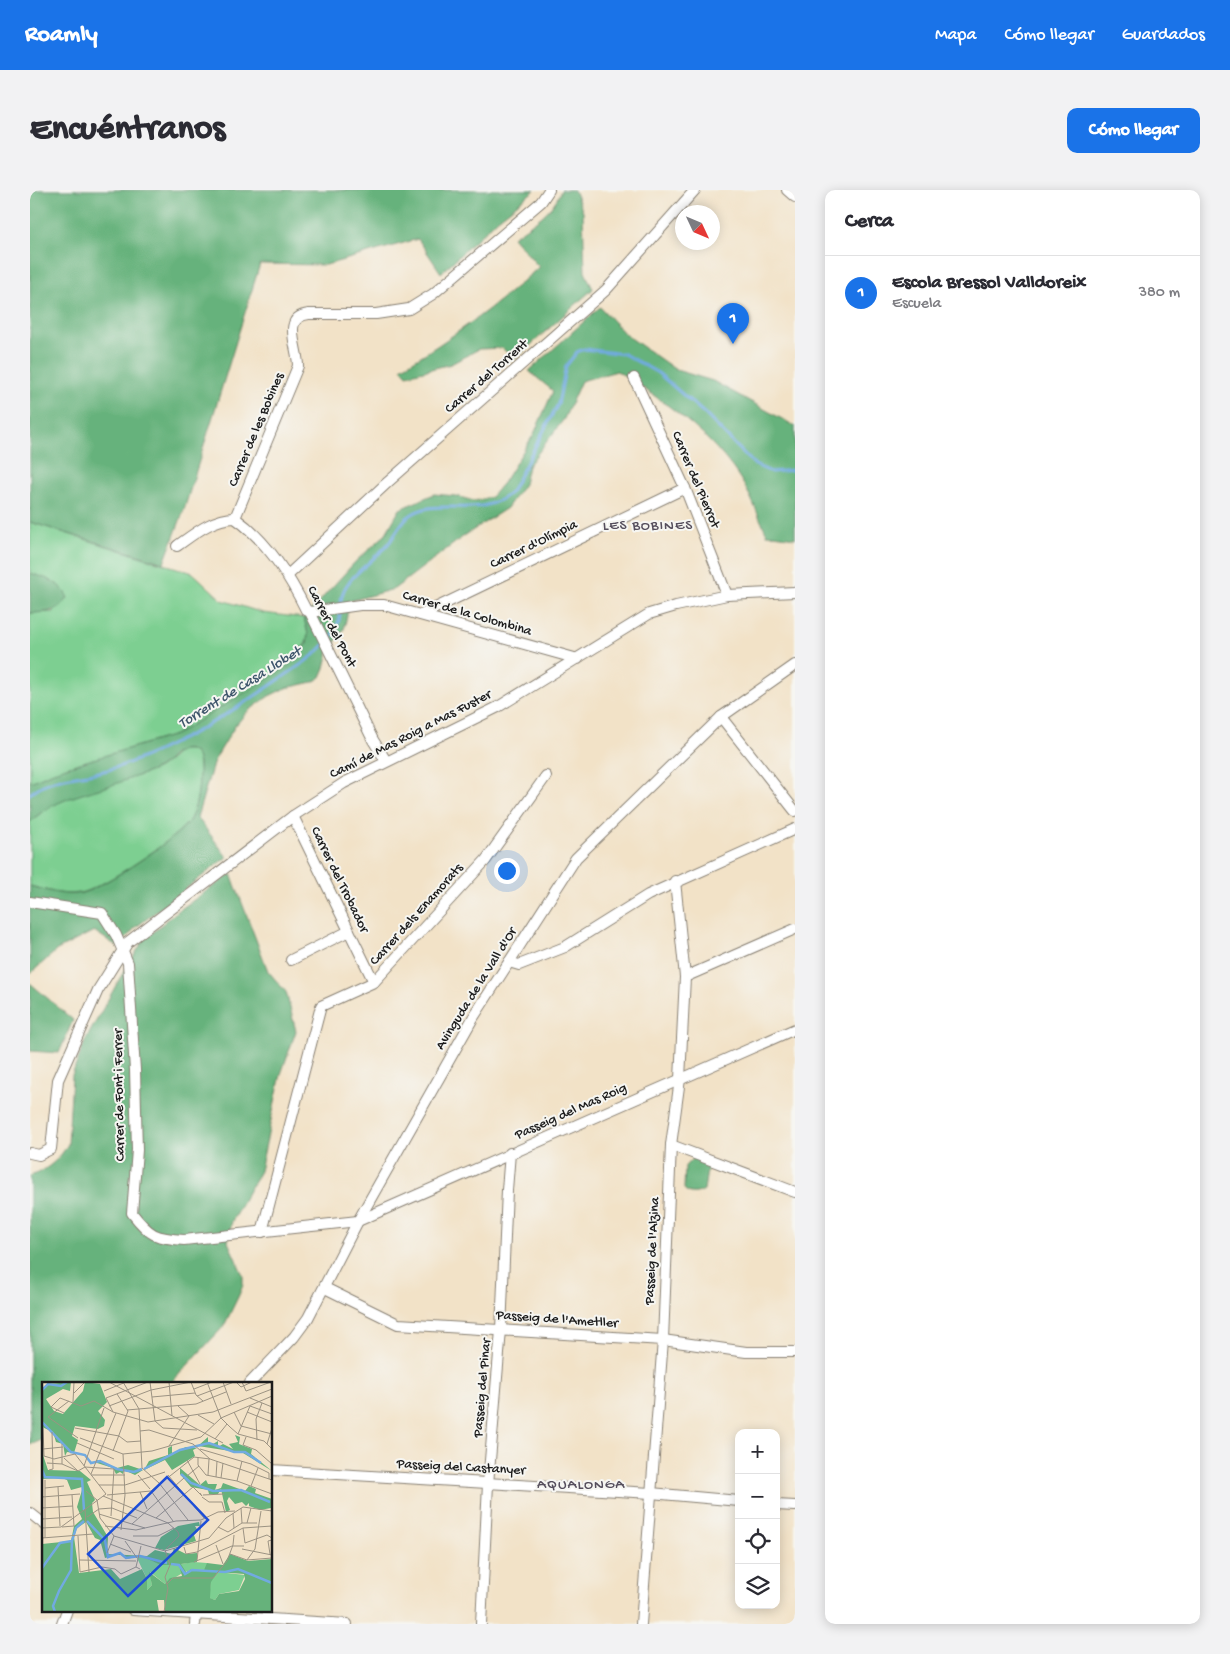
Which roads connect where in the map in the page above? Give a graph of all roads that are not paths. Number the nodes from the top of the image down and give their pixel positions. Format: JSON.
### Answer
{"nodes":[{"id":1,"x":549,"y":190,"type":"edge"},
{"id":2,"x":695,"y":190,"type":"edge"},
{"id":3,"x":787,"y":190,"type":"edge"},
{"id":4,"x":795,"y":197,"type":"edge"},
{"id":5,"x":634,"y":378,"type":"dead end"},
{"id":6,"x":685,"y":488,"type":"junction"},
{"id":7,"x":234,"y":518,"type":"junction"},
{"id":8,"x":177,"y":546,"type":"dead end"},
{"id":9,"x":288,"y":575,"type":"junction"},
{"id":10,"x":795,"y":592,"type":"edge"},
{"id":11,"x":727,"y":595,"type":"junction"},
{"id":12,"x":310,"y":612,"type":"junction"},
{"id":13,"x":421,"y":615,"type":"junction"},
{"id":14,"x":578,"y":659,"type":"junction"},
{"id":15,"x":795,"y":665,"type":"edge"},
{"id":16,"x":721,"y":717,"type":"junction"},
{"id":17,"x":386,"y":761,"type":"junction"},
{"id":18,"x":546,"y":776,"type":"dead end"},
{"id":19,"x":795,"y":811,"type":"edge"},
{"id":20,"x":293,"y":816,"type":"junction"},
{"id":21,"x":795,"y":829,"type":"edge"},
{"id":22,"x":676,"y":880,"type":"junction"},
{"id":23,"x":30,"y":902,"type":"edge"},
{"id":24,"x":795,"y":929,"type":"edge"},
{"id":25,"x":349,"y":931,"type":"junction"},
{"id":26,"x":123,"y":950,"type":"junction"},
{"id":27,"x":291,"y":960,"type":"dead end"},
{"id":28,"x":509,"y":962,"type":"junction"},
{"id":29,"x":685,"y":977,"type":"junction"},
{"id":30,"x":374,"y":982,"type":"junction"},
{"id":31,"x":795,"y":1029,"type":"edge"},
{"id":32,"x":680,"y":1079,"type":"junction"},
{"id":33,"x":671,"y":1145,"type":"junction"},
{"id":34,"x":30,"y":1153,"type":"edge"},
{"id":35,"x":510,"y":1153,"type":"junction"},
{"id":36,"x":795,"y":1192,"type":"edge"},
{"id":37,"x":358,"y":1221,"type":"junction"},
{"id":38,"x":262,"y":1232,"type":"junction"},
{"id":39,"x":325,"y":1288,"type":"junction"},
{"id":40,"x":501,"y":1330,"type":"junction"},
{"id":41,"x":663,"y":1340,"type":"junction"},
{"id":42,"x":795,"y":1352,"type":"edge"},
{"id":43,"x":251,"y":1382,"type":"edge"},
{"id":44,"x":272,"y":1470,"type":"edge"},
{"id":45,"x":488,"y":1484,"type":"junction"},
{"id":46,"x":651,"y":1493,"type":"junction"},
{"id":47,"x":735,"y":1501,"type":"edge"},
{"id":48,"x":780,"y":1505,"type":"edge"},
{"id":49,"x":795,"y":1506,"type":"edge"},
{"id":50,"x":30,"y":1513,"type":"edge"},
{"id":51,"x":42,"y":1522,"type":"edge"},
{"id":52,"x":66,"y":1612,"type":"edge"},
{"id":53,"x":148,"y":1612,"type":"edge"},
{"id":54,"x":196,"y":1619,"type":"edge"},
{"id":55,"x":62,"y":1624,"type":"edge"},
{"id":56,"x":347,"y":1624,"type":"edge"},
{"id":57,"x":481,"y":1624,"type":"edge"},
{"id":58,"x":641,"y":1624,"type":"edge"}],
"edges":[{"from":1,"to":7,"type":"street","name":"Carrer de les Bobines"},
{"from":2,"to":9,"type":"street","name":"Carrer del Torrent"},
{"from":3,"to":4,"type":"street"},
{"from":5,"to":6,"type":"street","name":"Carrer del Pierrot"},
{"from":6,"to":11,"type":"street","name":"Carrer del Pierrot"},
{"from":6,"to":13,"type":"street","name":"Carrer d'Olímpia"},
{"from":7,"to":8,"type":"street"},
{"from":7,"to":9,"type":"street","name":"Carrer del Pont"},
{"from":9,"to":12,"type":"street","name":"Carrer del Pont"},
{"from":10,"to":11,"type":"street","name":"Camí de Mas Roig a Mas Fuster"},
{"from":11,"to":14,"type":"street","name":"Camí de Mas Roig a Mas Fuster"},
{"from":12,"to":13,"type":"street","name":"Carrer de la Colombina"},
{"from":12,"to":17,"type":"street","name":"Carrer del Pont"},
{"from":13,"to":14,"type":"street","name":"Carrer de la Colombina"},
{"from":14,"to":17,"type":"street","name":"Camí de Mas Roig a Mas Fuster"},
{"from":15,"to":16,"type":"street","name":"Avinguda de la Vall d'Or"},
{"from":16,"to":19,"type":"street"},
{"from":16,"to":28,"type":"street","name":"Avinguda de la Vall d'Or"},
{"from":17,"to":20,"type":"street","name":"Camí de Mas Roig a Mas Fuster"},
{"from":18,"to":30,"type":"street","name":"Carrer dels Enamorats"},
{"from":20,"to":25,"type":"street","name":"Carrer del Trobador"},
{"from":20,"to":26,"type":"street","name":"Camí de Mas Roig a Mas Fuster"},
{"from":21,"to":22,"type":"street"},
{"from":22,"to":28,"type":"street"},
{"from":22,"to":29,"type":"street","name":"Passeig de l'Alzina"},
{"from":23,"to":26,"type":"street","name":"Carrer de Font i Ferrer"},
{"from":24,"to":29,"type":"street"},
{"from":25,"to":27,"type":"street"},
{"from":25,"to":30,"type":"street","name":"Carrer del Trobador"},
{"from":26,"to":34,"type":"street","name":"Camí de Mas Roig a Mas Fuster"},
{"from":26,"to":38,"type":"street","name":"Carrer de Font i Ferrer"},
{"from":28,"to":37,"type":"street","name":"Avinguda de la Vall d'Or"},
{"from":29,"to":32,"type":"street","name":"Passeig de l'Alzina"},
{"from":30,"to":38,"type":"street","name":"Carrer dels Enamorats"},
{"from":31,"to":32,"type":"street","name":"Passeig del Mas Roig"},
{"from":32,"to":33,"type":"street","name":"Passeig de l'Alzina"},
{"from":32,"to":35,"type":"street","name":"Passeig del Mas Roig"},
{"from":33,"to":36,"type":"street"},
{"from":33,"to":41,"type":"street","name":"Passeig de l'Alzina"},
{"from":35,"to":37,"type":"street","name":"Passeig del Mas Roig"},
{"from":35,"to":40,"type":"street","name":"Passeig del Pinar"},
{"from":37,"to":38,"type":"street","name":"Carrer de Font i Ferrer"},
{"from":37,"to":39,"type":"street","name":"Avinguda de la Vall d'Or"},
{"from":39,"to":40,"type":"street","name":"Passeig de l'Ametller"},
{"from":39,"to":43,"type":"street","name":"Avinguda de la Vall d'Or"},
{"from":40,"to":41,"type":"street","name":"Passeig de l'Ametller"},
{"from":40,"to":45,"type":"street","name":"Passeig del Pinar"},
{"from":41,"to":42,"type":"street","name":"Passeig de l'Ametller"},
{"from":41,"to":46,"type":"street","name":"Passeig de l'Alzina"},
{"from":44,"to":45,"type":"street","name":"Passeig del Castanyer"},
{"from":45,"to":46,"type":"street","name":"Passeig del Castanyer"},
{"from":45,"to":57,"type":"street","name":"Passeig del Pinar"},
{"from":46,"to":47,"type":"street","name":"Passeig del Castanyer"},
{"from":46,"to":58,"type":"street","name":"Passeig de l'Alzina"},
{"from":48,"to":49,"type":"street"},
{"from":50,"to":51,"type":"street"},
{"from":52,"to":55,"type":"street"},
{"from":53,"to":54,"type":"street"},
{"from":54,"to":56,"type":"street"}]}
